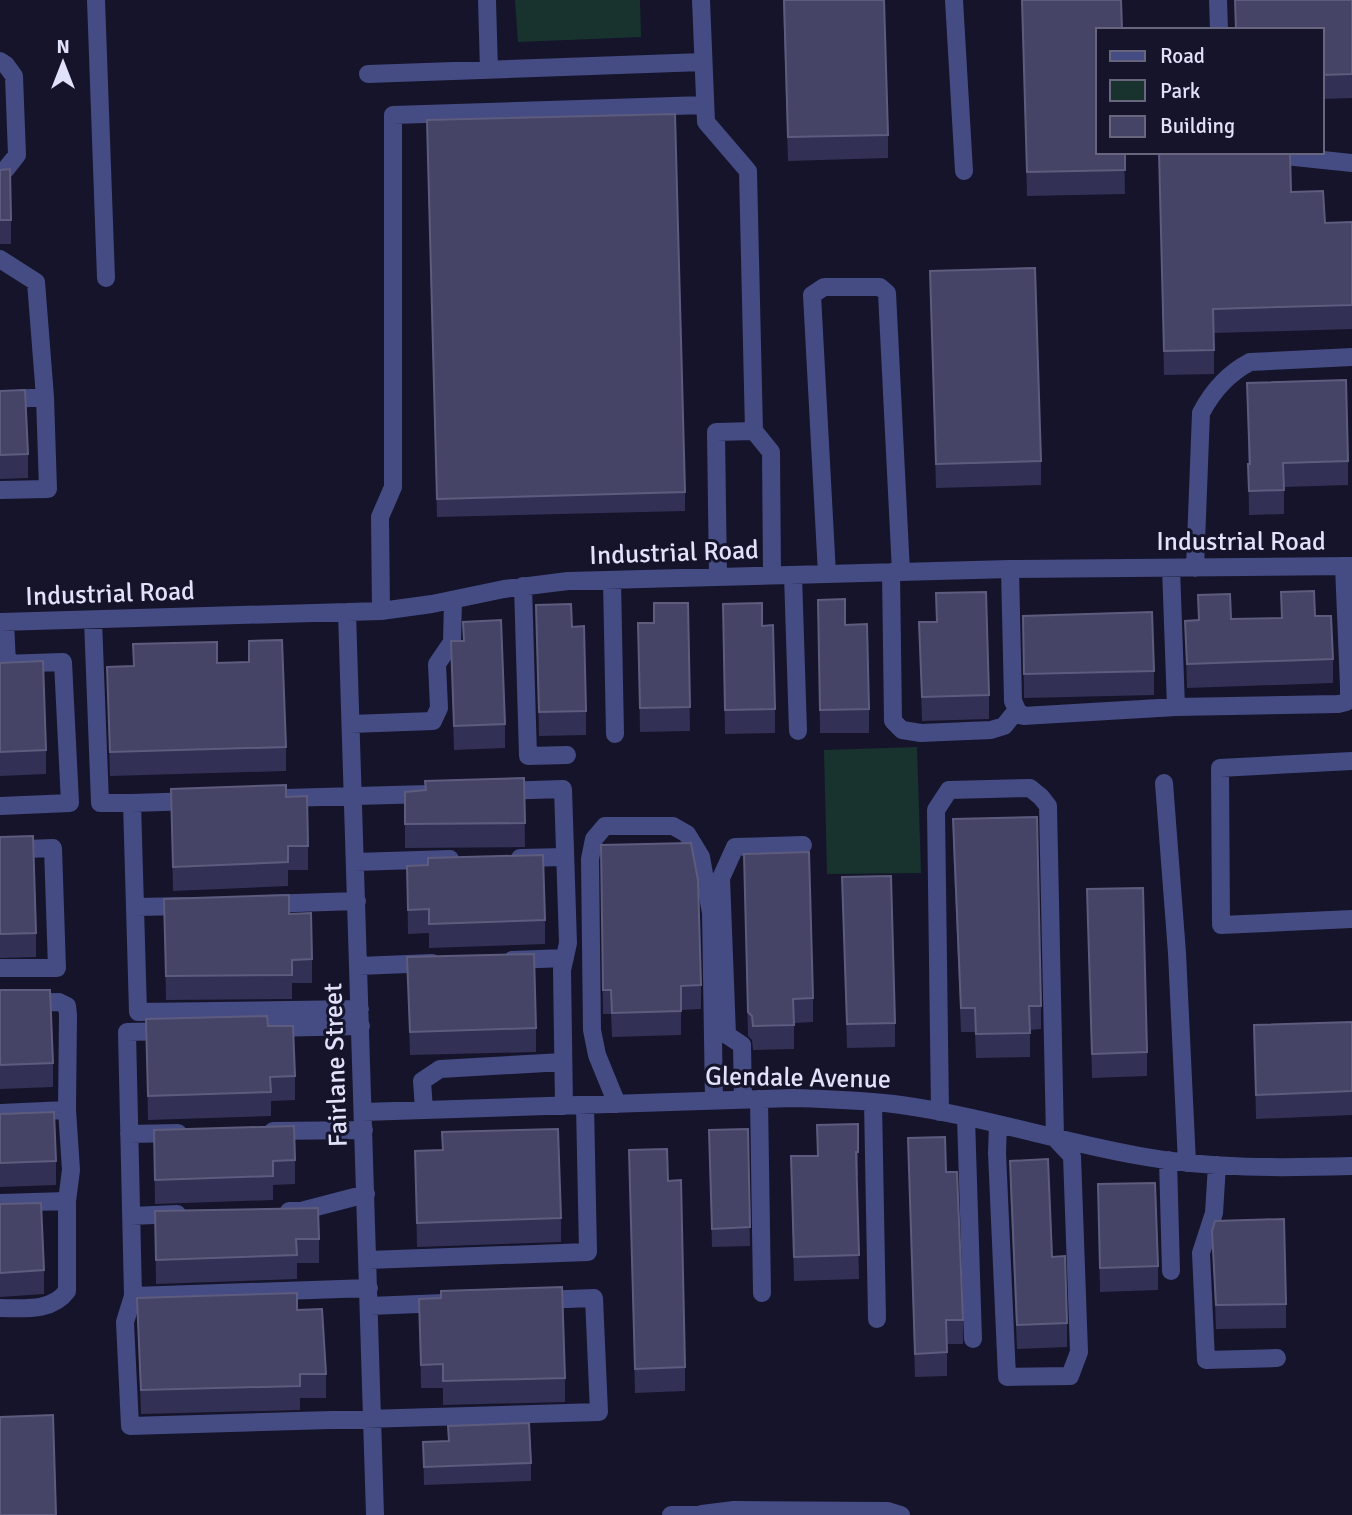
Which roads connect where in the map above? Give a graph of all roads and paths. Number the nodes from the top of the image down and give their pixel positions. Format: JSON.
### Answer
{"nodes":[{"id":1,"x":96,"y":0,"type":"edge"},
{"id":2,"x":487,"y":0,"type":"edge"},
{"id":3,"x":701,"y":0,"type":"edge"},
{"id":4,"x":954,"y":0,"type":"edge"},
{"id":5,"x":1218,"y":0,"type":"edge"},
{"id":6,"x":1219,"y":28,"type":"edge"},
{"id":7,"x":0,"y":61,"type":"edge"},
{"id":8,"x":703,"y":62,"type":"junction"},
{"id":9,"x":489,"y":70,"type":"junction"},
{"id":10,"x":368,"y":74,"type":"dead end"},
{"id":11,"x":705,"y":105,"type":"junction"},
{"id":12,"x":1267,"y":154,"type":"edge"},
{"id":13,"x":1352,"y":163,"type":"edge"},
{"id":14,"x":964,"y":171,"type":"dead end"},
{"id":15,"x":0,"y":172,"type":"edge"},
{"id":16,"x":0,"y":259,"type":"edge"},
{"id":17,"x":106,"y":278,"type":"dead end"},
{"id":18,"x":1352,"y":357,"type":"edge"},
{"id":19,"x":45,"y":397,"type":"junction"},
{"id":20,"x":0,"y":400,"type":"edge"},
{"id":21,"x":754,"y":430,"type":"junction"},
{"id":22,"x":0,"y":490,"type":"edge"},
{"id":23,"x":1348,"y":566,"type":"edge"},
{"id":24,"x":1171,"y":568,"type":"junction"},
{"id":25,"x":1195,"y":568,"type":"junction"},
{"id":26,"x":1010,"y":569,"type":"junction"},
{"id":27,"x":896,"y":572,"type":"junction"},
{"id":28,"x":827,"y":574,"type":"junction"},
{"id":29,"x":772,"y":575,"type":"junction"},
{"id":30,"x":793,"y":575,"type":"junction"},
{"id":31,"x":718,"y":577,"type":"junction"},
{"id":32,"x":612,"y":580,"type":"junction"},
{"id":33,"x":523,"y":586,"type":"junction"},
{"id":34,"x":453,"y":600,"type":"junction"},
{"id":35,"x":381,"y":611,"type":"junction"},
{"id":36,"x":347,"y":612,"type":"junction"},
{"id":37,"x":93,"y":620,"type":"junction"},
{"id":38,"x":2,"y":622,"type":"edge"},
{"id":39,"x":4,"y":664,"type":"edge"},
{"id":40,"x":1176,"y":706,"type":"junction"},
{"id":41,"x":1017,"y":710,"type":"junction"},
{"id":42,"x":351,"y":724,"type":"junction"},
{"id":43,"x":798,"y":731,"type":"dead end"},
{"id":44,"x":615,"y":734,"type":"dead end"},
{"id":45,"x":567,"y":755,"type":"dead end"},
{"id":46,"x":1352,"y":761,"type":"edge"},
{"id":47,"x":1164,"y":783,"type":"dead end"},
{"id":48,"x":479,"y":792,"type":"edge"},
{"id":49,"x":451,"y":793,"type":"edge"},
{"id":50,"x":353,"y":796,"type":"junction"},
{"id":51,"x":270,"y":799,"type":"edge"},
{"id":52,"x":215,"y":800,"type":"edge"},
{"id":53,"x":132,"y":803,"type":"junction"},
{"id":54,"x":0,"y":806,"type":"edge"},
{"id":55,"x":803,"y":845,"type":"dead end"},
{"id":56,"x":0,"y":850,"type":"edge"},
{"id":57,"x":565,"y":857,"type":"junction"},
{"id":58,"x":500,"y":858,"type":"edge"},
{"id":59,"x":473,"y":859,"type":"edge"},
{"id":60,"x":355,"y":862,"type":"junction"},
{"id":61,"x":356,"y":901,"type":"junction"},
{"id":62,"x":246,"y":904,"type":"edge"},
{"id":63,"x":204,"y":905,"type":"edge"},
{"id":64,"x":135,"y":907,"type":"junction"},
{"id":65,"x":1352,"y":919,"type":"edge"},
{"id":66,"x":565,"y":958,"type":"junction"},
{"id":67,"x":496,"y":961,"type":"edge"},
{"id":68,"x":455,"y":962,"type":"edge"},
{"id":69,"x":359,"y":966,"type":"junction"},
{"id":70,"x":0,"y":968,"type":"edge"},
{"id":71,"x":0,"y":1003,"type":"edge"},
{"id":72,"x":360,"y":1018,"type":"junction"},
{"id":73,"x":250,"y":1029,"type":"edge"},
{"id":74,"x":182,"y":1030,"type":"edge"},
{"id":75,"x":563,"y":1062,"type":"junction"},
{"id":76,"x":751,"y":1100,"type":"junction"},
{"id":77,"x":714,"y":1101,"type":"junction"},
{"id":78,"x":873,"y":1102,"type":"junction"},
{"id":79,"x":617,"y":1104,"type":"junction"},
{"id":80,"x":585,"y":1105,"type":"junction"},
{"id":81,"x":564,"y":1106,"type":"junction"},
{"id":82,"x":67,"y":1110,"type":"junction"},
{"id":83,"x":424,"y":1110,"type":"junction"},
{"id":84,"x":940,"y":1112,"type":"junction"},
{"id":85,"x":0,"y":1113,"type":"edge"},
{"id":86,"x":966,"y":1118,"type":"junction"},
{"id":87,"x":363,"y":1121,"type":"junction"},
{"id":88,"x":998,"y":1125,"type":"junction"},
{"id":89,"x":250,"y":1132,"type":"edge"},
{"id":90,"x":196,"y":1133,"type":"edge"},
{"id":91,"x":129,"y":1134,"type":"junction"},
{"id":92,"x":1055,"y":1138,"type":"junction"},
{"id":93,"x":1168,"y":1160,"type":"junction"},
{"id":94,"x":1187,"y":1163,"type":"junction"},
{"id":95,"x":1217,"y":1165,"type":"junction"},
{"id":96,"x":1352,"y":1166,"type":"edge"},
{"id":97,"x":366,"y":1194,"type":"junction"},
{"id":98,"x":67,"y":1201,"type":"junction"},
{"id":99,"x":0,"y":1203,"type":"edge"},
{"id":100,"x":275,"y":1212,"type":"edge"},
{"id":101,"x":197,"y":1214,"type":"edge"},
{"id":102,"x":131,"y":1216,"type":"junction"},
{"id":103,"x":368,"y":1260,"type":"junction"},
{"id":104,"x":1171,"y":1271,"type":"dead end"},
{"id":105,"x":762,"y":1293,"type":"dead end"},
{"id":106,"x":133,"y":1296,"type":"junction"},
{"id":107,"x":370,"y":1297,"type":"junction"},
{"id":108,"x":528,"y":1300,"type":"edge"},
{"id":109,"x":462,"y":1303,"type":"edge"},
{"id":110,"x":0,"y":1308,"type":"edge"},
{"id":111,"x":877,"y":1319,"type":"dead end"},
{"id":112,"x":973,"y":1339,"type":"dead end"},
{"id":113,"x":1277,"y":1358,"type":"dead end"},
{"id":114,"x":373,"y":1419,"type":"junction"},
{"id":115,"x":375,"y":1515,"type":"edge"},
{"id":116,"x":671,"y":1515,"type":"edge"},
{"id":117,"x":702,"y":1515,"type":"edge"},
{"id":118,"x":901,"y":1515,"type":"edge"}],
"edges":[{"from":1,"to":17,"type":"street"},
{"from":2,"to":9,"type":"street"},
{"from":3,"to":8,"type":"street"},
{"from":4,"to":14,"type":"street"},
{"from":5,"to":6,"type":"street"},
{"from":7,"to":15,"type":"street"},
{"from":8,"to":9,"type":"street"},
{"from":8,"to":11,"type":"street"},
{"from":9,"to":10,"type":"street"},
{"from":11,"to":21,"type":"street"},
{"from":11,"to":35,"type":"street"},
{"from":12,"to":13,"type":"street"},
{"from":16,"to":19,"type":"street"},
{"from":18,"to":25,"type":"street"},
{"from":19,"to":20,"type":"street"},
{"from":19,"to":22,"type":"street"},
{"from":21,"to":29,"type":"street"},
{"from":21,"to":31,"type":"street"},
{"from":23,"to":25,"type":"street","name":"Industrial Road"},
{"from":23,"to":40,"type":"street"},
{"from":24,"to":25,"type":"street","name":"Industrial Road"},
{"from":24,"to":26,"type":"street","name":"Industrial Road"},
{"from":24,"to":40,"type":"street"},
{"from":26,"to":27,"type":"street","name":"Industrial Road"},
{"from":26,"to":41,"type":"street"},
{"from":27,"to":28,"type":"street","name":"Industrial Road"},
{"from":27,"to":28,"type":"street"},
{"from":27,"to":41,"type":"street"},
{"from":28,"to":30,"type":"street","name":"Industrial Road"},
{"from":29,"to":30,"type":"street","name":"Industrial Road"},
{"from":29,"to":31,"type":"street","name":"Industrial Road"},
{"from":30,"to":43,"type":"street"},
{"from":31,"to":32,"type":"street","name":"Industrial Road"},
{"from":32,"to":33,"type":"street","name":"Industrial Road"},
{"from":32,"to":44,"type":"street"},
{"from":33,"to":34,"type":"street","name":"Industrial Road"},
{"from":33,"to":45,"type":"street"},
{"from":34,"to":35,"type":"street","name":"Industrial Road"},
{"from":34,"to":42,"type":"street"},
{"from":35,"to":36,"type":"street","name":"Industrial Road"},
{"from":36,"to":37,"type":"street","name":"Industrial Road"},
{"from":36,"to":42,"type":"street","name":"Fairlane Street"},
{"from":37,"to":38,"type":"street","name":"Industrial Road"},
{"from":37,"to":53,"type":"street"},
{"from":38,"to":39,"type":"street"},
{"from":39,"to":54,"type":"street"},
{"from":40,"to":41,"type":"street"},
{"from":42,"to":50,"type":"street","name":"Fairlane Street"},
{"from":46,"to":65,"type":"street"},
{"from":47,"to":94,"type":"street"},
{"from":48,"to":57,"type":"street"},
{"from":49,"to":50,"type":"street"},
{"from":50,"to":51,"type":"street"},
{"from":50,"to":60,"type":"street","name":"Fairlane Street"},
{"from":52,"to":53,"type":"street"},
{"from":53,"to":64,"type":"street"},
{"from":55,"to":76,"type":"street"},
{"from":56,"to":70,"type":"street"},
{"from":57,"to":58,"type":"street"},
{"from":57,"to":66,"type":"street"},
{"from":59,"to":60,"type":"street"},
{"from":60,"to":61,"type":"street","name":"Fairlane Street"},
{"from":61,"to":62,"type":"street"},
{"from":61,"to":69,"type":"street","name":"Fairlane Street"},
{"from":63,"to":64,"type":"street"},
{"from":64,"to":72,"type":"street"},
{"from":66,"to":67,"type":"street"},
{"from":66,"to":75,"type":"street"},
{"from":68,"to":69,"type":"street"},
{"from":69,"to":72,"type":"street","name":"Fairlane Street"},
{"from":71,"to":82,"type":"street"},
{"from":72,"to":73,"type":"street"},
{"from":72,"to":87,"type":"street","name":"Fairlane Street"},
{"from":74,"to":91,"type":"street"},
{"from":75,"to":81,"type":"street"},
{"from":75,"to":83,"type":"street"},
{"from":76,"to":77,"type":"street","name":"Glendale Avenue"},
{"from":76,"to":78,"type":"street","name":"Glendale Avenue"},
{"from":76,"to":105,"type":"street"},
{"from":77,"to":79,"type":"street","name":"Glendale Avenue"},
{"from":77,"to":79,"type":"street"},
{"from":78,"to":84,"type":"street","name":"Glendale Avenue"},
{"from":78,"to":111,"type":"street"},
{"from":79,"to":80,"type":"street","name":"Glendale Avenue"},
{"from":80,"to":81,"type":"street","name":"Glendale Avenue"},
{"from":80,"to":103,"type":"street"},
{"from":81,"to":83,"type":"street","name":"Glendale Avenue"},
{"from":82,"to":85,"type":"street"},
{"from":82,"to":98,"type":"street"},
{"from":83,"to":87,"type":"street","name":"Glendale Avenue"},
{"from":84,"to":86,"type":"street","name":"Glendale Avenue"},
{"from":84,"to":92,"type":"street"},
{"from":86,"to":88,"type":"street","name":"Glendale Avenue"},
{"from":86,"to":112,"type":"street"},
{"from":87,"to":89,"type":"street","name":"Glendale Avenue"},
{"from":87,"to":97,"type":"street","name":"Fairlane Street"},
{"from":88,"to":92,"type":"street","name":"Glendale Avenue"},
{"from":88,"to":92,"type":"street"},
{"from":90,"to":91,"type":"street"},
{"from":91,"to":102,"type":"street"},
{"from":92,"to":93,"type":"street","name":"Glendale Avenue"},
{"from":93,"to":94,"type":"street","name":"Glendale Avenue"},
{"from":93,"to":104,"type":"street"},
{"from":94,"to":95,"type":"street","name":"Glendale Avenue"},
{"from":95,"to":96,"type":"street","name":"Glendale Avenue"},
{"from":95,"to":113,"type":"street"},
{"from":97,"to":100,"type":"street"},
{"from":97,"to":103,"type":"street","name":"Fairlane Street"},
{"from":98,"to":99,"type":"street"},
{"from":98,"to":110,"type":"street"},
{"from":101,"to":102,"type":"street"},
{"from":102,"to":106,"type":"street"},
{"from":103,"to":107,"type":"street","name":"Fairlane Street"},
{"from":106,"to":107,"type":"street"},
{"from":106,"to":114,"type":"street"},
{"from":107,"to":109,"type":"street"},
{"from":107,"to":114,"type":"street","name":"Fairlane Street"},
{"from":108,"to":114,"type":"street"},
{"from":114,"to":115,"type":"street","name":"Fairlane Street"},
{"from":116,"to":117,"type":"street"},
{"from":117,"to":118,"type":"street"}]}
